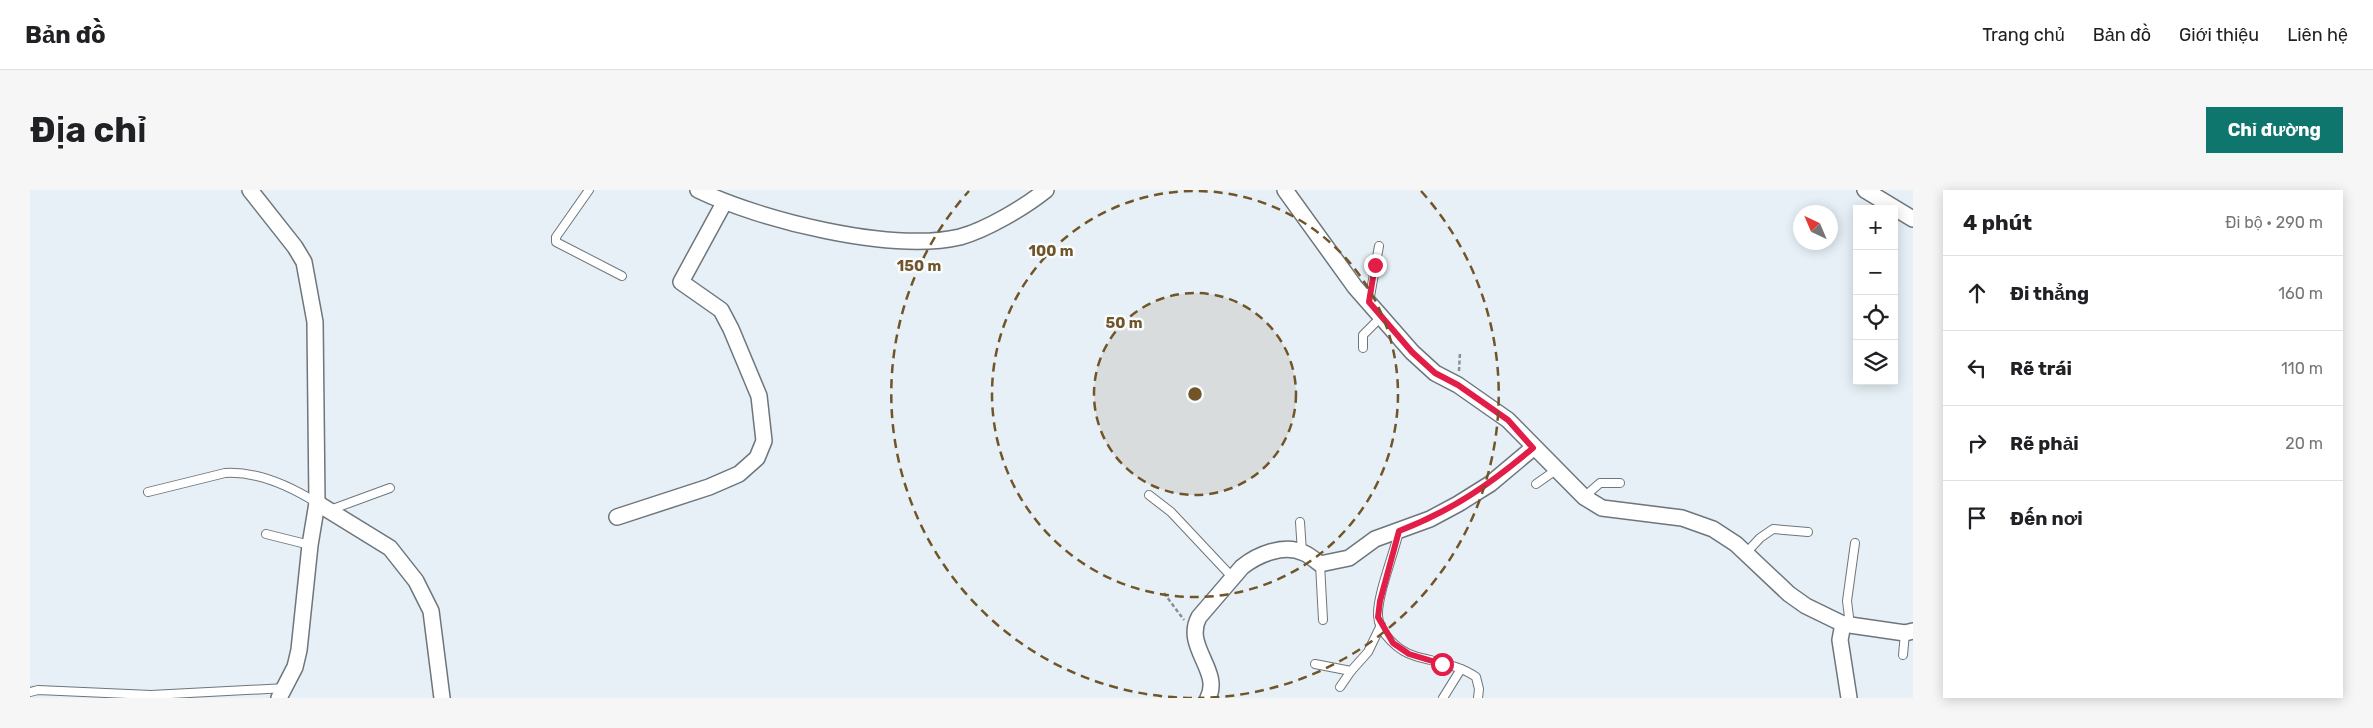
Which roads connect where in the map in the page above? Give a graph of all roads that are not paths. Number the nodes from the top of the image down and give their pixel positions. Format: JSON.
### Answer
{"nodes":[{"id":1,"x":250,"y":190,"type":"edge"},
{"id":2,"x":589,"y":190,"type":"edge"},
{"id":3,"x":698,"y":190,"type":"edge"},
{"id":4,"x":1046,"y":190,"type":"edge"},
{"id":5,"x":1285,"y":190,"type":"edge"},
{"id":6,"x":1865,"y":190,"type":"edge"},
{"id":7,"x":724,"y":203,"type":"junction"},
{"id":8,"x":1913,"y":219,"type":"edge"},
{"id":9,"x":1378,"y":246,"type":"dead end"},
{"id":10,"x":622,"y":276,"type":"dead end"},
{"id":11,"x":1369,"y":302,"type":"junction"},
{"id":12,"x":1381,"y":317,"type":"junction"},
{"id":13,"x":1363,"y":348,"type":"dead end"},
{"id":14,"x":1533,"y":448,"type":"junction"},
{"id":15,"x":1556,"y":470,"type":"junction"},
{"id":16,"x":1620,"y":483,"type":"dead end"},
{"id":17,"x":1536,"y":484,"type":"dead end"},
{"id":18,"x":390,"y":488,"type":"dead end"},
{"id":19,"x":148,"y":492,"type":"dead end"},
{"id":20,"x":1149,"y":495,"type":"dead end"},
{"id":21,"x":1584,"y":497,"type":"junction"},
{"id":22,"x":324,"y":506,"type":"junction"},
{"id":23,"x":617,"y":517,"type":"dead end"},
{"id":24,"x":1300,"y":522,"type":"dead end"},
{"id":25,"x":1399,"y":531,"type":"junction"},
{"id":26,"x":1808,"y":532,"type":"dead end"},
{"id":27,"x":266,"y":534,"type":"dead end"},
{"id":28,"x":1855,"y":543,"type":"dead end"},
{"id":29,"x":310,"y":545,"type":"junction"},
{"id":30,"x":1302,"y":552,"type":"junction"},
{"id":31,"x":1746,"y":553,"type":"junction"},
{"id":32,"x":1320,"y":564,"type":"junction"},
{"id":33,"x":1233,"y":578,"type":"junction"},
{"id":34,"x":1323,"y":620,"type":"dead end"},
{"id":35,"x":1846,"y":624,"type":"junction"},
{"id":36,"x":1381,"y":625,"type":"junction"},
{"id":37,"x":1909,"y":632,"type":"edge"},
{"id":38,"x":1903,"y":655,"type":"dead end"},
{"id":39,"x":1315,"y":664,"type":"dead end"},
{"id":40,"x":1461,"y":669,"type":"junction"},
{"id":41,"x":1351,"y":670,"type":"junction"},
{"id":42,"x":1340,"y":687,"type":"dead end"},
{"id":43,"x":30,"y":692,"type":"edge"},
{"id":44,"x":282,"y":693,"type":"edge"},
{"id":45,"x":442,"y":698,"type":"edge"},
{"id":46,"x":1208,"y":698,"type":"edge"},
{"id":47,"x":1443,"y":698,"type":"edge"},
{"id":48,"x":1478,"y":698,"type":"edge"},
{"id":49,"x":1848,"y":698,"type":"edge"}],
"edges":[{"from":1,"to":22,"type":"street"},
{"from":2,"to":10,"type":"lane"},
{"from":3,"to":7,"type":"street"},
{"from":4,"to":7,"type":"street"},
{"from":5,"to":11,"type":"street"},
{"from":6,"to":8,"type":"street"},
{"from":7,"to":23,"type":"street"},
{"from":9,"to":11,"type":"lane"},
{"from":11,"to":12,"type":"street"},
{"from":12,"to":13,"type":"lane"},
{"from":12,"to":14,"type":"street"},
{"from":14,"to":15,"type":"street"},
{"from":14,"to":25,"type":"street"},
{"from":15,"to":17,"type":"lane"},
{"from":15,"to":21,"type":"street"},
{"from":16,"to":21,"type":"lane"},
{"from":18,"to":22,"type":"lane"},
{"from":19,"to":22,"type":"lane"},
{"from":20,"to":33,"type":"lane"},
{"from":21,"to":31,"type":"street"},
{"from":22,"to":29,"type":"street"},
{"from":22,"to":45,"type":"street"},
{"from":24,"to":30,"type":"lane"},
{"from":25,"to":32,"type":"street"},
{"from":25,"to":36,"type":"lane"},
{"from":26,"to":31,"type":"lane"},
{"from":27,"to":29,"type":"lane"},
{"from":28,"to":35,"type":"lane"},
{"from":29,"to":44,"type":"street"},
{"from":30,"to":32,"type":"street"},
{"from":30,"to":33,"type":"street"},
{"from":31,"to":35,"type":"street"},
{"from":32,"to":34,"type":"lane"},
{"from":33,"to":46,"type":"street"},
{"from":35,"to":37,"type":"street"},
{"from":35,"to":49,"type":"street"},
{"from":36,"to":40,"type":"lane"},
{"from":36,"to":41,"type":"lane"},
{"from":37,"to":38,"type":"lane"},
{"from":39,"to":41,"type":"lane"},
{"from":40,"to":47,"type":"lane"},
{"from":40,"to":48,"type":"lane"},
{"from":41,"to":42,"type":"lane"},
{"from":43,"to":44,"type":"lane"}]}
